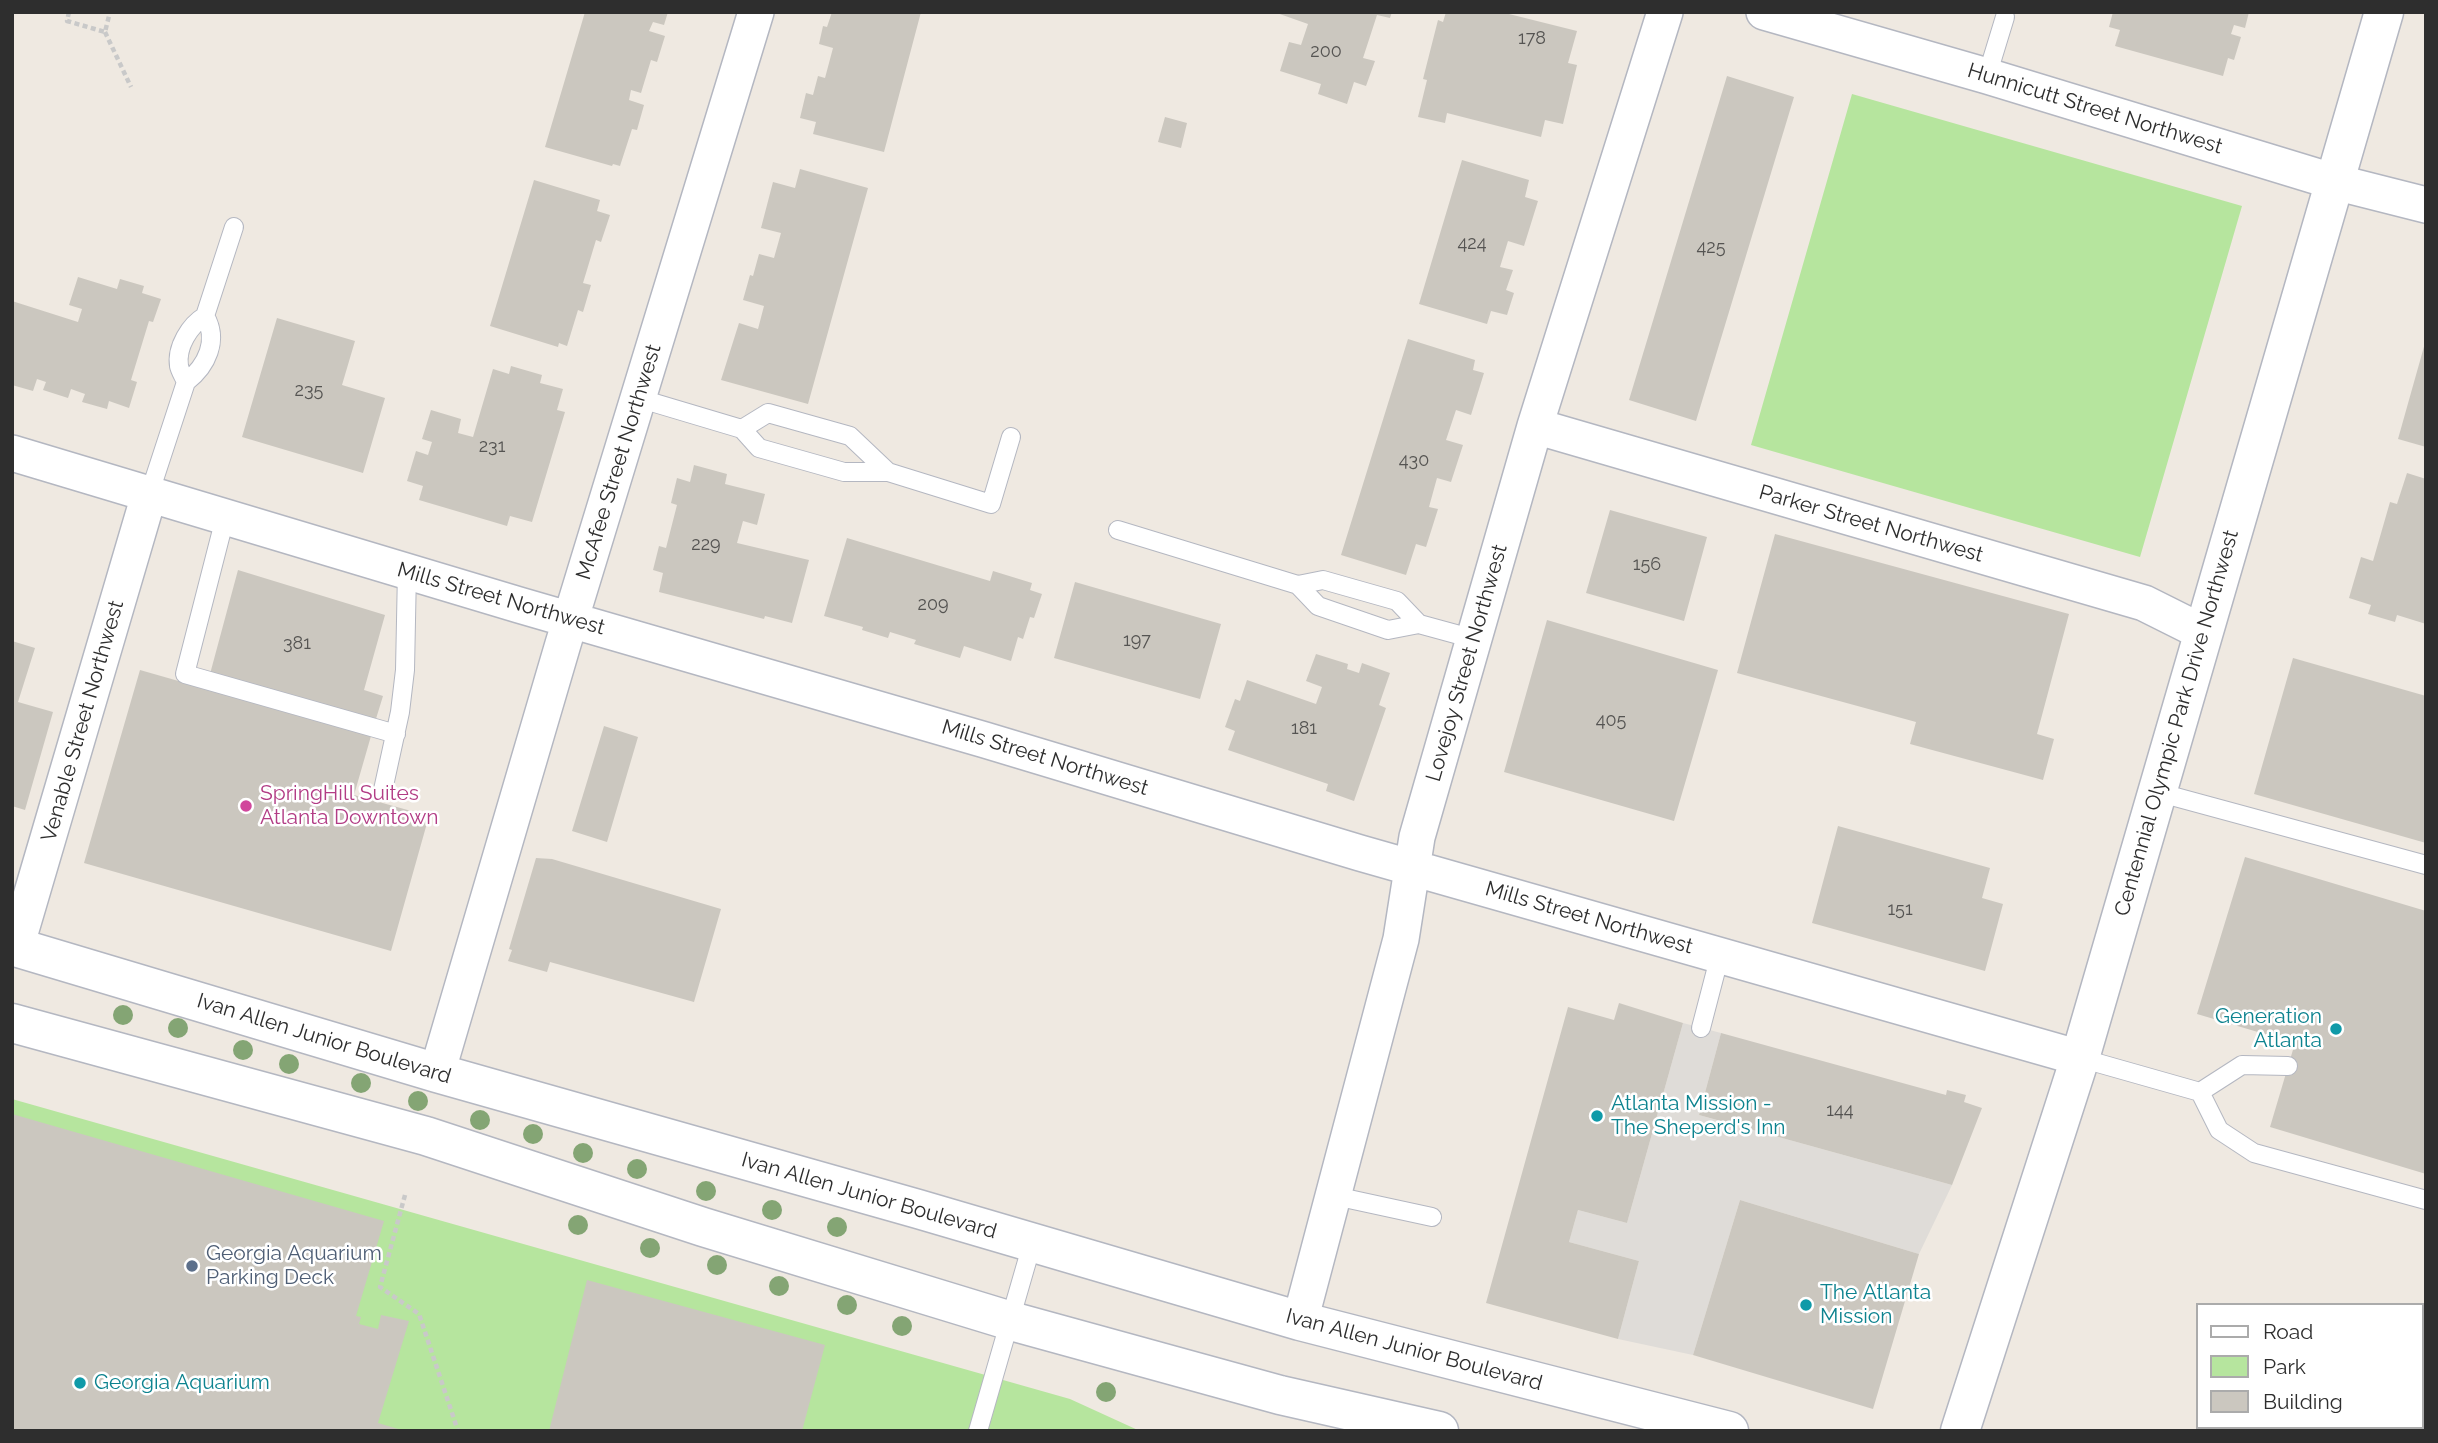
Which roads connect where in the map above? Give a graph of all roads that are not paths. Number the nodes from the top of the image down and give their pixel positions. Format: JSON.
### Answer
{"nodes":[{"id":1,"x":756,"y":12,"type":"edge"},
{"id":2,"x":1665,"y":12,"type":"edge"},
{"id":3,"x":1764,"y":12,"type":"edge"},
{"id":4,"x":2384,"y":12,"type":"edge"},
{"id":5,"x":2005,"y":18,"type":"dead end"},
{"id":6,"x":1987,"y":76,"type":"junction"},
{"id":7,"x":2335,"y":182,"type":"junction"},
{"id":8,"x":2426,"y":205,"type":"edge"},
{"id":9,"x":234,"y":227,"type":"dead end"},
{"id":10,"x":205,"y":316,"type":"junction"},
{"id":11,"x":186,"y":382,"type":"junction"},
{"id":12,"x":638,"y":398,"type":"junction"},
{"id":13,"x":1535,"y":426,"type":"junction"},
{"id":14,"x":742,"y":429,"type":"junction"},
{"id":15,"x":1011,"y":437,"type":"dead end"},
{"id":16,"x":12,"y":453,"type":"edge"},
{"id":17,"x":888,"y":472,"type":"junction"},
{"id":18,"x":149,"y":495,"type":"junction"},
{"id":19,"x":225,"y":518,"type":"junction"},
{"id":20,"x":1118,"y":530,"type":"dead end"},
{"id":21,"x":407,"y":571,"type":"junction"},
{"id":22,"x":1298,"y":585,"type":"junction"},
{"id":23,"x":570,"y":619,"type":"junction"},
{"id":24,"x":1419,"y":624,"type":"junction"},
{"id":25,"x":2204,"y":633,"type":"junction"},
{"id":26,"x":1474,"y":639,"type":"junction"},
{"id":27,"x":396,"y":734,"type":"junction"},
{"id":28,"x":383,"y":790,"type":"dead end"},
{"id":29,"x":2157,"y":792,"type":"junction"},
{"id":30,"x":2426,"y":865,"type":"edge"},
{"id":31,"x":1412,"y":867,"type":"junction"},
{"id":32,"x":14,"y":947,"type":"edge"},
{"id":33,"x":1720,"y":955,"type":"junction"},
{"id":34,"x":12,"y":1023,"type":"edge"},
{"id":35,"x":1701,"y":1028,"type":"dead end"},
{"id":36,"x":2080,"y":1058,"type":"junction"},
{"id":37,"x":2288,"y":1066,"type":"dead end"},
{"id":38,"x":437,"y":1073,"type":"junction"},
{"id":39,"x":2200,"y":1092,"type":"junction"},
{"id":40,"x":1335,"y":1196,"type":"junction"},
{"id":41,"x":2426,"y":1200,"type":"edge"},
{"id":42,"x":1432,"y":1217,"type":"dead end"},
{"id":43,"x":1032,"y":1244,"type":"junction"},
{"id":44,"x":1011,"y":1321,"type":"junction"},
{"id":45,"x":1300,"y":1321,"type":"junction"},
{"id":46,"x":978,"y":1431,"type":"edge"},
{"id":47,"x":1440,"y":1431,"type":"edge"},
{"id":48,"x":1729,"y":1431,"type":"edge"},
{"id":49,"x":1960,"y":1431,"type":"edge"}],
"edges":[{"from":1,"to":12,"type":"street","name":"McAfee Street Northwest"},
{"from":2,"to":13,"type":"street","name":"Lovejoy Street Northwest"},
{"from":3,"to":6,"type":"street","name":"Hunnicutt Street Northwest"},
{"from":4,"to":7,"type":"main road","name":"Centennial Olympic Park Drive Northwest"},
{"from":5,"to":6,"type":"lane"},
{"from":6,"to":7,"type":"street","name":"Hunnicutt Street Northwest"},
{"from":7,"to":8,"type":"street","name":"Hunnicutt Street Northwest"},
{"from":7,"to":25,"type":"main road","name":"Centennial Olympic Park Drive Northwest"},
{"from":9,"to":10,"type":"lane"},
{"from":10,"to":11,"type":"lane"},
{"from":10,"to":11,"type":"lane"},
{"from":11,"to":18,"type":"lane"},
{"from":12,"to":14,"type":"lane"},
{"from":12,"to":23,"type":"street","name":"McAfee Street Northwest"},
{"from":13,"to":25,"type":"street","name":"Parker Street Northwest"},
{"from":13,"to":26,"type":"street","name":"Lovejoy Street Northwest"},
{"from":14,"to":17,"type":"lane"},
{"from":14,"to":17,"type":"lane"},
{"from":15,"to":17,"type":"lane"},
{"from":16,"to":18,"type":"street","name":"Mills Street Northwest"},
{"from":18,"to":19,"type":"street","name":"Mills Street Northwest"},
{"from":18,"to":32,"type":"street","name":"Venable Street Northwest"},
{"from":19,"to":21,"type":"street","name":"Mills Street Northwest"},
{"from":19,"to":27,"type":"lane"},
{"from":20,"to":22,"type":"lane"},
{"from":21,"to":23,"type":"street","name":"Mills Street Northwest"},
{"from":21,"to":27,"type":"lane"},
{"from":22,"to":24,"type":"lane"},
{"from":22,"to":24,"type":"lane"},
{"from":23,"to":31,"type":"street","name":"Mills Street Northwest"},
{"from":23,"to":38,"type":"street","name":"McAfee Street Northwest"},
{"from":24,"to":26,"type":"lane"},
{"from":25,"to":29,"type":"main road","name":"Centennial Olympic Park Drive Northwest"},
{"from":26,"to":31,"type":"street","name":"Lovejoy Street Northwest"},
{"from":27,"to":28,"type":"lane"},
{"from":29,"to":30,"type":"lane"},
{"from":29,"to":36,"type":"main road","name":"Centennial Olympic Park Drive Northwest"},
{"from":31,"to":33,"type":"street","name":"Mills Street Northwest"},
{"from":31,"to":40,"type":"street","name":"Lovejoy Street Northwest"},
{"from":32,"to":38,"type":"main road","name":"Ivan Allen Junior Boulevard"},
{"from":33,"to":35,"type":"lane"},
{"from":33,"to":36,"type":"street","name":"Mills Street Northwest"},
{"from":34,"to":44,"type":"main road"},
{"from":36,"to":39,"type":"lane"},
{"from":36,"to":49,"type":"main road","name":"Centennial Olympic Park Drive Northwest"},
{"from":37,"to":39,"type":"lane"},
{"from":38,"to":43,"type":"main road","name":"Ivan Allen Junior Boulevard"},
{"from":39,"to":41,"type":"lane"},
{"from":40,"to":42,"type":"lane"},
{"from":40,"to":45,"type":"street","name":"Lovejoy Street Northwest"},
{"from":43,"to":44,"type":"lane"},
{"from":43,"to":45,"type":"main road","name":"Ivan Allen Junior Boulevard"},
{"from":44,"to":46,"type":"lane"},
{"from":44,"to":47,"type":"main road"},
{"from":45,"to":48,"type":"main road","name":"Ivan Allen Junior Boulevard"}]}
